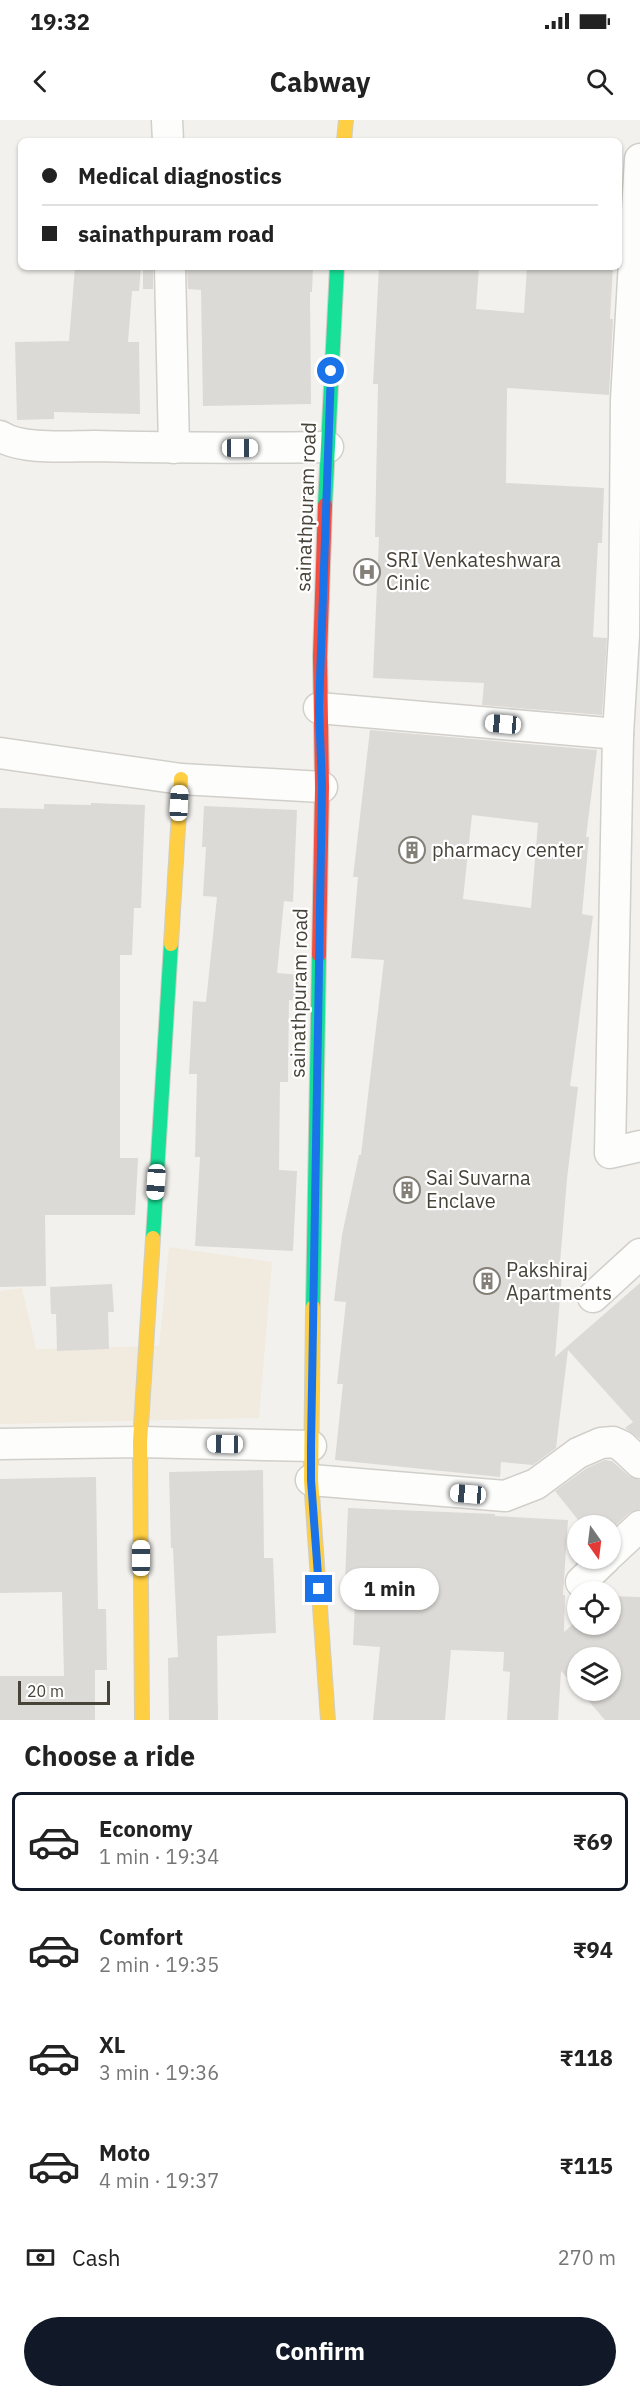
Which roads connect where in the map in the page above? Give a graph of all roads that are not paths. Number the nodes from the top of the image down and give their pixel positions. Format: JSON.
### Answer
{"nodes":[{"id":1,"x":167,"y":120,"type":"edge"},
{"id":2,"x":346,"y":120,"type":"edge"},
{"id":3,"x":168,"y":138,"type":"edge"},
{"id":4,"x":344,"y":138,"type":"edge"},
{"id":5,"x":640,"y":159,"type":"edge"},
{"id":6,"x":170,"y":270,"type":"edge"},
{"id":7,"x":337,"y":270,"type":"edge"},
{"id":8,"x":634,"y":359,"type":"edge"},
{"id":9,"x":0,"y":436,"type":"edge"},
{"id":10,"x":328,"y":447,"type":"junction"},
{"id":11,"x":174,"y":448,"type":"junction"},
{"id":12,"x":632,"y":634,"type":"edge"},
{"id":13,"x":319,"y":708,"type":"junction"},
{"id":14,"x":618,"y":734,"type":"junction"},
{"id":15,"x":0,"y":753,"type":"edge"},
{"id":16,"x":180,"y":779,"type":"junction"},
{"id":17,"x":322,"y":787,"type":"junction"},
{"id":18,"x":628,"y":915,"type":"edge"},
{"id":19,"x":640,"y":1146,"type":"edge"},
{"id":20,"x":640,"y":1254,"type":"edge"},
{"id":21,"x":593,"y":1297,"type":"dead end"},
{"id":22,"x":140,"y":1442,"type":"junction"},
{"id":23,"x":0,"y":1444,"type":"edge"},
{"id":24,"x":311,"y":1446,"type":"junction"},
{"id":25,"x":640,"y":1463,"type":"edge"},
{"id":26,"x":311,"y":1480,"type":"junction"},
{"id":27,"x":640,"y":1526,"type":"edge"},
{"id":28,"x":621,"y":1544,"type":"edge"},
{"id":29,"x":595,"y":1569,"type":"edge"},
{"id":30,"x":582,"y":1581,"type":"edge"},
{"id":31,"x":142,"y":1720,"type":"edge"},
{"id":32,"x":328,"y":1720,"type":"edge"}],
"edges":[{"from":1,"to":3,"type":"street"},
{"from":2,"to":4,"type":"street"},
{"from":5,"to":8,"type":"street"},
{"from":6,"to":11,"type":"street"},
{"from":7,"to":10,"type":"street","name":"sainathpuram road"},
{"from":8,"to":12,"type":"street"},
{"from":9,"to":11,"type":"street"},
{"from":10,"to":11,"type":"street"},
{"from":10,"to":13,"type":"street","name":"sainathpuram road"},
{"from":12,"to":14,"type":"street"},
{"from":13,"to":14,"type":"street"},
{"from":13,"to":17,"type":"street","name":"sainathpuram road"},
{"from":14,"to":18,"type":"street"},
{"from":15,"to":16,"type":"street"},
{"from":16,"to":17,"type":"street"},
{"from":16,"to":22,"type":"street"},
{"from":17,"to":24,"type":"street","name":"sainathpuram road"},
{"from":18,"to":19,"type":"street"},
{"from":20,"to":21,"type":"street"},
{"from":22,"to":23,"type":"street"},
{"from":22,"to":24,"type":"street"},
{"from":22,"to":31,"type":"street"},
{"from":24,"to":26,"type":"street","name":"sainathpuram road"},
{"from":25,"to":26,"type":"street"},
{"from":26,"to":32,"type":"street","name":"sainathpuram road"},
{"from":27,"to":28,"type":"street"},
{"from":29,"to":30,"type":"street"}]}
